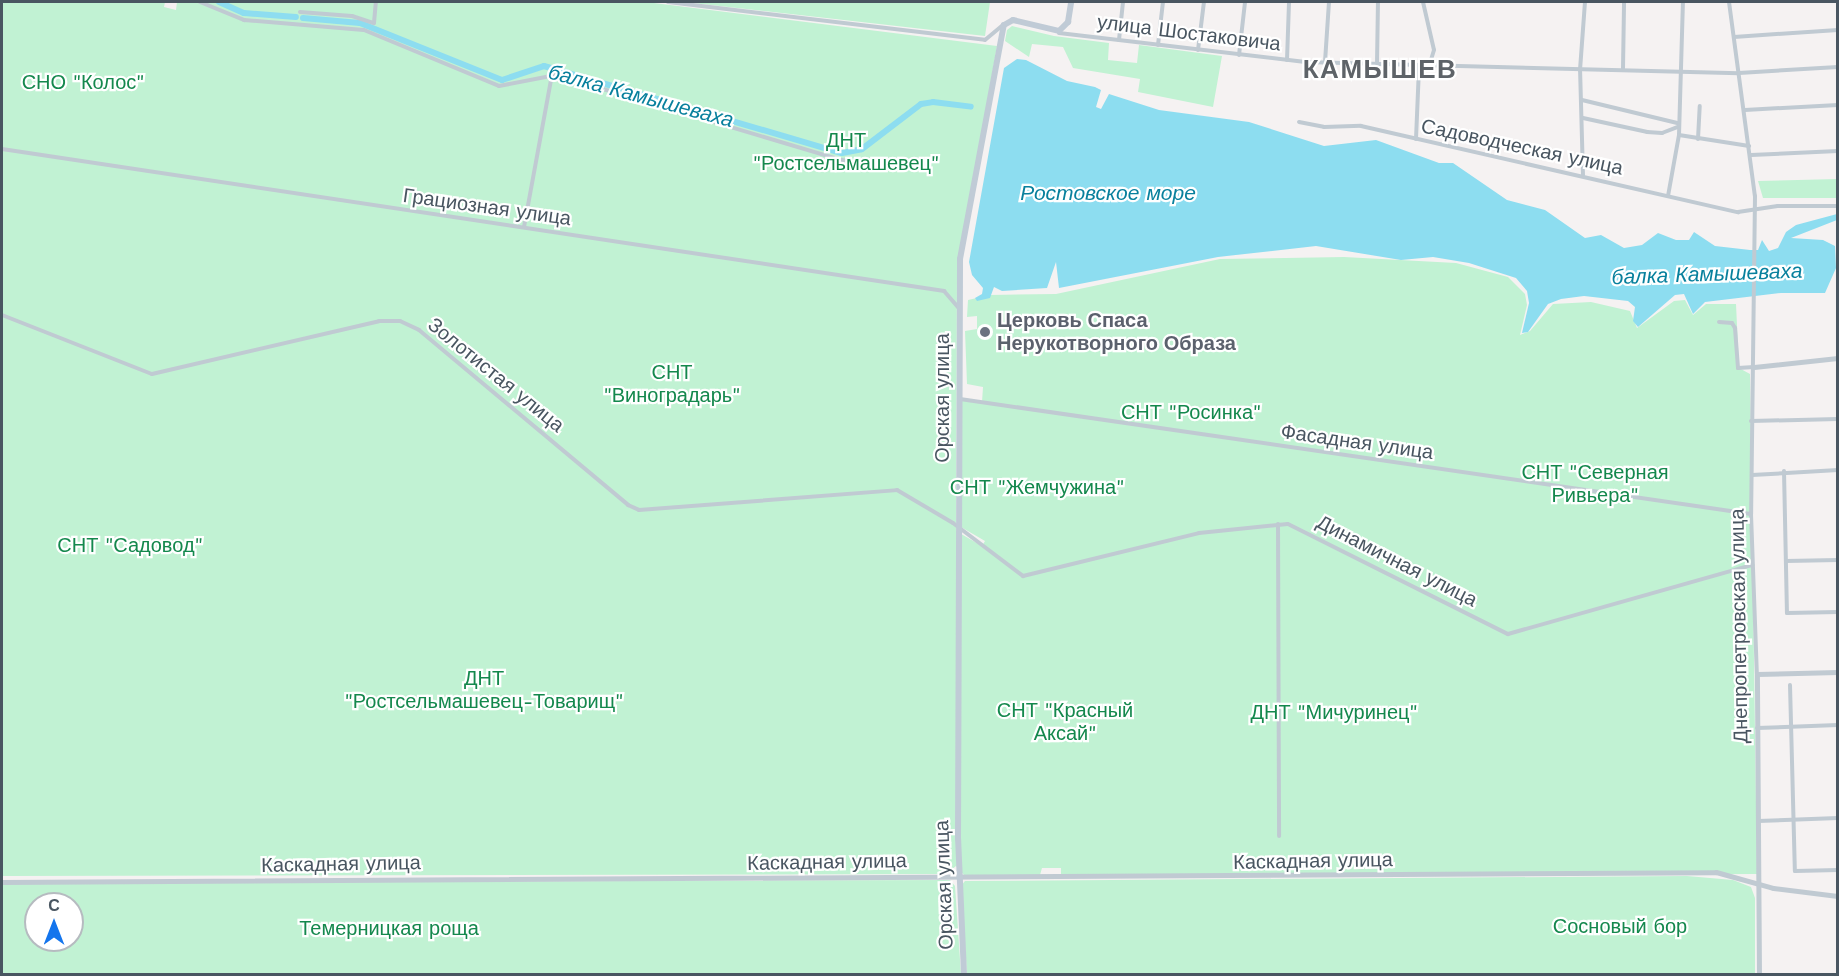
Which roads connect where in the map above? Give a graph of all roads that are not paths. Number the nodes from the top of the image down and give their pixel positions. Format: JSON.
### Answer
{"nodes":[{"id":1,"x":200,"y":2,"type":"edge"},
{"id":2,"x":376,"y":2,"type":"edge"},
{"id":3,"x":668,"y":2,"type":"edge"},
{"id":4,"x":1071,"y":2,"type":"edge"},
{"id":5,"x":1123,"y":2,"type":"edge"},
{"id":6,"x":1163,"y":2,"type":"edge"},
{"id":7,"x":1204,"y":2,"type":"edge"},
{"id":8,"x":1245,"y":2,"type":"edge"},
{"id":9,"x":1289,"y":2,"type":"edge"},
{"id":10,"x":1329,"y":2,"type":"edge"},
{"id":11,"x":1378,"y":2,"type":"edge"},
{"id":12,"x":1423,"y":2,"type":"edge"},
{"id":13,"x":1585,"y":2,"type":"edge"},
{"id":14,"x":1624,"y":2,"type":"edge"},
{"id":15,"x":1683,"y":2,"type":"edge"},
{"id":16,"x":1730,"y":2,"type":"edge"},
{"id":17,"x":300,"y":12,"type":"dead end"},
{"id":18,"x":1004,"y":25,"type":"junction"},
{"id":19,"x":1838,"y":30,"type":"edge"},
{"id":20,"x":1055,"y":32,"type":"junction"},
{"id":21,"x":1734,"y":37,"type":"junction"},
{"id":22,"x":1119,"y":40,"type":"junction"},
{"id":23,"x":1158,"y":45,"type":"junction"},
{"id":24,"x":1198,"y":50,"type":"junction"},
{"id":25,"x":1239,"y":54,"type":"junction"},
{"id":26,"x":1287,"y":60,"type":"junction"},
{"id":27,"x":1325,"y":63,"type":"junction"},
{"id":28,"x":1377,"y":64,"type":"junction"},
{"id":29,"x":1419,"y":66,"type":"junction"},
{"id":30,"x":1429,"y":66,"type":"junction"},
{"id":31,"x":1838,"y":67,"type":"edge"},
{"id":32,"x":1623,"y":69,"type":"junction"},
{"id":33,"x":1580,"y":70,"type":"junction"},
{"id":34,"x":1679,"y":71,"type":"junction"},
{"id":35,"x":1739,"y":73,"type":"junction"},
{"id":36,"x":552,"y":75,"type":"junction"},
{"id":37,"x":1582,"y":100,"type":"junction"},
{"id":38,"x":1838,"y":105,"type":"edge"},
{"id":39,"x":1700,"y":106,"type":"dead end"},
{"id":40,"x":1747,"y":110,"type":"junction"},
{"id":41,"x":1583,"y":118,"type":"junction"},
{"id":42,"x":1299,"y":122,"type":"dead end"},
{"id":43,"x":1678,"y":125,"type":"junction"},
{"id":44,"x":1679,"y":135,"type":"junction"},
{"id":45,"x":1416,"y":139,"type":"junction"},
{"id":46,"x":1698,"y":139,"type":"junction"},
{"id":47,"x":1749,"y":146,"type":"junction"},
{"id":48,"x":2,"y":149,"type":"edge"},
{"id":49,"x":1838,"y":151,"type":"edge"},
{"id":50,"x":1753,"y":155,"type":"junction"},
{"id":51,"x":903,"y":170,"type":"dead end"},
{"id":52,"x":1583,"y":175,"type":"junction"},
{"id":53,"x":1668,"y":195,"type":"junction"},
{"id":54,"x":1838,"y":206,"type":"edge"},
{"id":55,"x":1755,"y":212,"type":"junction"},
{"id":56,"x":524,"y":227,"type":"junction"},
{"id":57,"x":959,"y":309,"type":"junction"},
{"id":58,"x":2,"y":315,"type":"edge"},
{"id":59,"x":1719,"y":322,"type":"dead end"},
{"id":60,"x":1838,"y":358,"type":"edge"},
{"id":61,"x":1754,"y":367,"type":"junction"},
{"id":62,"x":959,"y":398,"type":"junction"},
{"id":63,"x":1838,"y":419,"type":"edge"},
{"id":64,"x":1751,"y":421,"type":"junction"},
{"id":65,"x":1838,"y":470,"type":"edge"},
{"id":66,"x":1784,"y":471,"type":"junction"},
{"id":67,"x":1751,"y":475,"type":"junction"},
{"id":68,"x":1751,"y":514,"type":"junction"},
{"id":69,"x":1278,"y":524,"type":"junction"},
{"id":70,"x":958,"y":526,"type":"junction"},
{"id":71,"x":1838,"y":560,"type":"edge"},
{"id":72,"x":1786,"y":561,"type":"junction"},
{"id":73,"x":1752,"y":566,"type":"junction"},
{"id":74,"x":1023,"y":576,"type":"joint"},
{"id":75,"x":1838,"y":612,"type":"edge"},
{"id":76,"x":1838,"y":672,"type":"edge"},
{"id":77,"x":1757,"y":674,"type":"junction"},
{"id":78,"x":1790,"y":685,"type":"dead end"},
{"id":79,"x":1838,"y":725,"type":"edge"},
{"id":80,"x":1791,"y":727,"type":"junction"},
{"id":81,"x":1757,"y":728,"type":"junction"},
{"id":82,"x":1838,"y":818,"type":"edge"},
{"id":83,"x":1793,"y":820,"type":"junction"},
{"id":84,"x":1758,"y":821,"type":"junction"},
{"id":85,"x":1279,"y":836,"type":"dead end"},
{"id":86,"x":1838,"y":870,"type":"edge"},
{"id":87,"x":959,"y":876,"type":"junction"},
{"id":88,"x":2,"y":882,"type":"edge"},
{"id":89,"x":1759,"y":885,"type":"junction"},
{"id":90,"x":1838,"y":896,"type":"edge"},
{"id":91,"x":964,"y":975,"type":"edge"},
{"id":92,"x":1759,"y":975,"type":"edge"}],
"edges":[{"from":1,"to":36,"type":"street"},
{"from":2,"to":17,"type":"street"},
{"from":3,"to":18,"type":"street"},
{"from":4,"to":20,"type":"main road"},
{"from":5,"to":22,"type":"street"},
{"from":6,"to":23,"type":"street"},
{"from":7,"to":24,"type":"street"},
{"from":8,"to":25,"type":"street"},
{"from":9,"to":26,"type":"street"},
{"from":10,"to":27,"type":"street"},
{"from":11,"to":28,"type":"street"},
{"from":12,"to":30,"type":"street"},
{"from":13,"to":33,"type":"street"},
{"from":14,"to":32,"type":"street"},
{"from":15,"to":34,"type":"street"},
{"from":16,"to":21,"type":"street","name":"Днепропетровская улица"},
{"from":18,"to":20,"type":"main road"},
{"from":18,"to":57,"type":"main road","name":"Орская улица"},
{"from":19,"to":21,"type":"street"},
{"from":20,"to":22,"type":"street","name":"улица Шостаковича"},
{"from":21,"to":35,"type":"street","name":"Днепропетровская улица"},
{"from":22,"to":23,"type":"street","name":"улица Шостаковича"},
{"from":23,"to":24,"type":"street","name":"улица Шостаковича"},
{"from":24,"to":25,"type":"street","name":"улица Шостаковича"},
{"from":25,"to":26,"type":"street","name":"улица Шостаковича"},
{"from":26,"to":27,"type":"street","name":"улица Шостаковича"},
{"from":27,"to":28,"type":"street","name":"улица Шостаковича"},
{"from":28,"to":29,"type":"street","name":"улица Шостаковича"},
{"from":29,"to":30,"type":"street","name":"улица Шостаковича"},
{"from":29,"to":45,"type":"street"},
{"from":30,"to":33,"type":"street","name":"улица Шостаковича"},
{"from":31,"to":35,"type":"street","name":"улица Шостаковича"},
{"from":32,"to":33,"type":"street","name":"улица Шостаковича"},
{"from":32,"to":34,"type":"street","name":"улица Шостаковича"},
{"from":33,"to":37,"type":"street"},
{"from":34,"to":35,"type":"street","name":"улица Шостаковича"},
{"from":34,"to":43,"type":"street"},
{"from":35,"to":40,"type":"street","name":"Днепропетровская улица"},
{"from":36,"to":51,"type":"street"},
{"from":36,"to":56,"type":"street"},
{"from":37,"to":41,"type":"street"},
{"from":37,"to":43,"type":"street"},
{"from":38,"to":40,"type":"street"},
{"from":39,"to":46,"type":"street"},
{"from":40,"to":47,"type":"street","name":"Днепропетровская улица"},
{"from":41,"to":43,"type":"street"},
{"from":41,"to":52,"type":"street"},
{"from":42,"to":45,"type":"street","name":"Садоводческая улица"},
{"from":43,"to":44,"type":"street"},
{"from":44,"to":46,"type":"street"},
{"from":44,"to":53,"type":"street"},
{"from":45,"to":52,"type":"street","name":"Садоводческая улица"},
{"from":46,"to":47,"type":"street"},
{"from":47,"to":50,"type":"street","name":"Днепропетровская улица"},
{"from":48,"to":56,"type":"street","name":"Грациозная улица"},
{"from":49,"to":50,"type":"street"},
{"from":50,"to":55,"type":"street","name":"Днепропетровская улица"},
{"from":52,"to":53,"type":"street","name":"Садоводческая улица"},
{"from":53,"to":55,"type":"street","name":"Садоводческая улица"},
{"from":54,"to":55,"type":"street","name":"Садоводческая улица"},
{"from":55,"to":61,"type":"street","name":"Днепропетровская улица"},
{"from":56,"to":57,"type":"street","name":"Грациозная улица"},
{"from":57,"to":62,"type":"main road","name":"Орская улица"},
{"from":58,"to":70,"type":"street","name":"Золотистая улица"},
{"from":59,"to":61,"type":"street"},
{"from":60,"to":61,"type":"street"},
{"from":61,"to":64,"type":"street","name":"Днепропетровская улица"},
{"from":62,"to":68,"type":"street","name":"Фасадная улица"},
{"from":62,"to":70,"type":"main road","name":"Орская улица"},
{"from":63,"to":64,"type":"street"},
{"from":64,"to":67,"type":"street","name":"Днепропетровская улица"},
{"from":65,"to":66,"type":"street"},
{"from":66,"to":67,"type":"street"},
{"from":66,"to":72,"type":"street"},
{"from":67,"to":68,"type":"street","name":"Днепропетровская улица"},
{"from":68,"to":73,"type":"street","name":"Днепропетровская улица"},
{"from":69,"to":73,"type":"street","name":"Динамичная улица"},
{"from":69,"to":74,"type":"street","name":"Динамичная улица"},
{"from":69,"to":85,"type":"street"},
{"from":70,"to":74,"type":"street","name":"Золотистая улица"},
{"from":70,"to":87,"type":"main road","name":"Орская улица"},
{"from":71,"to":72,"type":"street"},
{"from":72,"to":75,"type":"street"},
{"from":73,"to":77,"type":"street","name":"Днепропетровская улица"},
{"from":76,"to":77,"type":"street"},
{"from":77,"to":81,"type":"street","name":"Днепропетровская улица"},
{"from":78,"to":80,"type":"street"},
{"from":79,"to":80,"type":"street"},
{"from":80,"to":81,"type":"street"},
{"from":80,"to":83,"type":"street"},
{"from":81,"to":84,"type":"street","name":"Днепропетровская улица"},
{"from":82,"to":83,"type":"street"},
{"from":83,"to":84,"type":"street"},
{"from":83,"to":86,"type":"street"},
{"from":84,"to":89,"type":"street","name":"Днепропетровская улица"},
{"from":87,"to":88,"type":"street","name":"Каскадная улица"},
{"from":87,"to":89,"type":"street","name":"Каскадная улица"},
{"from":87,"to":91,"type":"main road","name":"Орская улица"},
{"from":89,"to":90,"type":"street","name":"Каскадная улица"},
{"from":89,"to":92,"type":"street","name":"Днепропетровская улица"}]}
